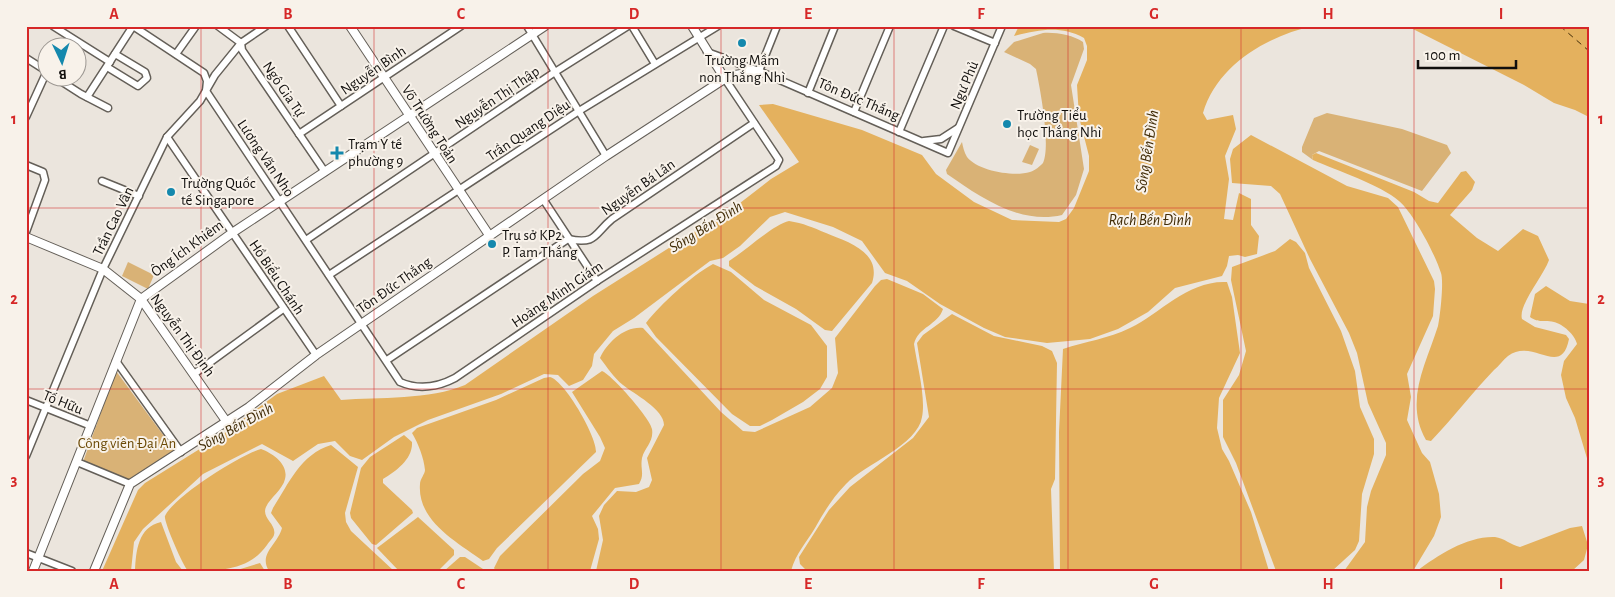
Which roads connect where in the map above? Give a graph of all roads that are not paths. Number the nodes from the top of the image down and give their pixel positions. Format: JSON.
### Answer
{"nodes":[{"id":1,"x":53,"y":26,"type":"edge"},
{"id":2,"x":133,"y":26,"type":"edge"},
{"id":3,"x":196,"y":26,"type":"edge"},
{"id":4,"x":218,"y":26,"type":"edge"},
{"id":5,"x":266,"y":26,"type":"edge"},
{"id":6,"x":288,"y":26,"type":"edge"},
{"id":7,"x":350,"y":26,"type":"edge"},
{"id":8,"x":461,"y":26,"type":"edge"},
{"id":9,"x":527,"y":26,"type":"edge"},
{"id":10,"x":545,"y":26,"type":"edge"},
{"id":11,"x":628,"y":26,"type":"edge"},
{"id":12,"x":632,"y":26,"type":"edge"},
{"id":13,"x":692,"y":26,"type":"edge"},
{"id":14,"x":718,"y":26,"type":"edge"},
{"id":15,"x":777,"y":26,"type":"edge"},
{"id":16,"x":835,"y":26,"type":"edge"},
{"id":17,"x":890,"y":26,"type":"edge"},
{"id":18,"x":944,"y":26,"type":"edge"},
{"id":19,"x":954,"y":26,"type":"edge"},
{"id":20,"x":1002,"y":26,"type":"edge"},
{"id":21,"x":532,"y":34,"type":"junction"},
{"id":22,"x":699,"y":38,"type":"junction"},
{"id":23,"x":241,"y":43,"type":"junction"},
{"id":24,"x":995,"y":43,"type":"junction"},
{"id":25,"x":708,"y":52,"type":"junction"},
{"id":26,"x":115,"y":54,"type":"junction"},
{"id":27,"x":176,"y":54,"type":"junction"},
{"id":28,"x":26,"y":58,"type":"edge"},
{"id":29,"x":655,"y":64,"type":"junction"},
{"id":30,"x":108,"y":65,"type":"junction"},
{"id":31,"x":38,"y":66,"type":"edge"},
{"id":32,"x":759,"y":71,"type":"junction"},
{"id":33,"x":555,"y":72,"type":"junction"},
{"id":34,"x":383,"y":77,"type":"junction"},
{"id":35,"x":725,"y":78,"type":"junction"},
{"id":36,"x":40,"y":88,"type":"edge"},
{"id":37,"x":72,"y":88,"type":"edge"},
{"id":38,"x":206,"y":91,"type":"junction"},
{"id":39,"x":808,"y":93,"type":"junction"},
{"id":40,"x":87,"y":97,"type":"junction"},
{"id":41,"x":341,"y":106,"type":"junction"},
{"id":42,"x":108,"y":108,"type":"dead end"},
{"id":43,"x":579,"y":111,"type":"junction"},
{"id":44,"x":854,"y":112,"type":"junction"},
{"id":45,"x":410,"y":116,"type":"junction"},
{"id":46,"x":26,"y":117,"type":"edge"},
{"id":47,"x":754,"y":123,"type":"junction"},
{"id":48,"x":959,"y":127,"type":"junction"},
{"id":49,"x":899,"y":132,"type":"junction"},
{"id":50,"x":299,"y":134,"type":"junction"},
{"id":51,"x":167,"y":136,"type":"junction"},
{"id":52,"x":921,"y":141,"type":"junction"},
{"id":53,"x":948,"y":153,"type":"joint"},
{"id":54,"x":434,"y":154,"type":"junction"},
{"id":55,"x":606,"y":156,"type":"junction"},
{"id":56,"x":26,"y":165,"type":"edge"},
{"id":57,"x":325,"y":172,"type":"junction"},
{"id":58,"x":102,"y":181,"type":"dead end"},
{"id":59,"x":458,"y":191,"type":"junction"},
{"id":60,"x":140,"y":196,"type":"junction"},
{"id":61,"x":543,"y":199,"type":"junction"},
{"id":62,"x":280,"y":202,"type":"junction"},
{"id":63,"x":26,"y":232,"type":"edge"},
{"id":64,"x":232,"y":233,"type":"junction"},
{"id":65,"x":489,"y":235,"type":"junction"},
{"id":66,"x":26,"y":237,"type":"edge"},
{"id":67,"x":568,"y":239,"type":"junction"},
{"id":68,"x":306,"y":240,"type":"junction"},
{"id":69,"x":103,"y":270,"type":"junction"},
{"id":70,"x":329,"y":275,"type":"junction"},
{"id":71,"x":597,"y":282,"type":"junction"},
{"id":72,"x":141,"y":299,"type":"junction"},
{"id":73,"x":282,"y":309,"type":"junction"},
{"id":74,"x":362,"y":325,"type":"junction"},
{"id":75,"x":316,"y":356,"type":"junction"},
{"id":76,"x":386,"y":360,"type":"junction"},
{"id":77,"x":116,"y":361,"type":"junction"},
{"id":78,"x":194,"y":374,"type":"junction"},
{"id":79,"x":26,"y":400,"type":"edge"},
{"id":80,"x":46,"y":408,"type":"junction"},
{"id":81,"x":226,"y":421,"type":"junction"},
{"id":82,"x":91,"y":426,"type":"junction"},
{"id":83,"x":181,"y":452,"type":"junction"},
{"id":84,"x":26,"y":456,"type":"edge"},
{"id":85,"x":77,"y":462,"type":"junction"},
{"id":86,"x":130,"y":484,"type":"junction"},
{"id":87,"x":26,"y":553,"type":"edge"},
{"id":88,"x":38,"y":558,"type":"junction"},
{"id":89,"x":33,"y":571,"type":"edge"},
{"id":90,"x":72,"y":571,"type":"edge"},
{"id":91,"x":94,"y":571,"type":"edge"}],
"edges":[{"from":1,"to":30,"type":"street"},
{"from":2,"to":26,"type":"street"},
{"from":2,"to":27,"type":"street","name":"Lương Văn Nho"},
{"from":3,"to":27,"type":"street"},
{"from":4,"to":23,"type":"street","name":"Ngô Gia Tự"},
{"from":5,"to":23,"type":"street","name":"Trần Cao Vân"},
{"from":6,"to":41,"type":"street"},
{"from":7,"to":34,"type":"street","name":"Võ Trường Toản"},
{"from":8,"to":34,"type":"street","name":"Nguyễn Bình"},
{"from":9,"to":21,"type":"street"},
{"from":10,"to":21,"type":"street","name":"Ông Ích Khiêm"},
{"from":11,"to":33,"type":"street","name":"Nguyễn Thị Thập"},
{"from":12,"to":29,"type":"street"},
{"from":13,"to":22,"type":"street"},
{"from":14,"to":22,"type":"street","name":"Trần Quang Diệu"},
{"from":15,"to":32,"type":"street"},
{"from":16,"to":39,"type":"street"},
{"from":17,"to":44,"type":"street"},
{"from":18,"to":49,"type":"street"},
{"from":19,"to":24,"type":"street"},
{"from":20,"to":24,"type":"street","name":"Ngư Phủ"},
{"from":21,"to":33,"type":"street"},
{"from":21,"to":45,"type":"street","name":"Ông Ích Khiêm"},
{"from":22,"to":25,"type":"street"},
{"from":22,"to":29,"type":"street","name":"Trần Quang Diệu"},
{"from":23,"to":38,"type":"street","name":"Trần Cao Vân"},
{"from":23,"to":50,"type":"street","name":"Ngô Gia Tự"},
{"from":24,"to":48,"type":"street","name":"Ngư Phủ"},
{"from":25,"to":32,"type":"street","name":"Tôn Đức Thắng"},
{"from":25,"to":35,"type":"street"},
{"from":26,"to":30,"type":"street"},
{"from":26,"to":30,"type":"street"},
{"from":27,"to":38,"type":"street","name":"Lương Văn Nho"},
{"from":28,"to":31,"type":"street"},
{"from":29,"to":43,"type":"street","name":"Trần Quang Diệu"},
{"from":30,"to":40,"type":"street"},
{"from":32,"to":35,"type":"street","name":"Tôn Đức Thắng"},
{"from":32,"to":39,"type":"street","name":"Tôn Đức Thắng"},
{"from":33,"to":43,"type":"street"},
{"from":33,"to":54,"type":"street","name":"Nguyễn Thị Thập"},
{"from":34,"to":41,"type":"street","name":"Nguyễn Bình"},
{"from":34,"to":45,"type":"street","name":"Võ Trường Toản"},
{"from":35,"to":47,"type":"street"},
{"from":35,"to":55,"type":"street","name":"Tôn Đức Thắng"},
{"from":36,"to":46,"type":"street"},
{"from":37,"to":40,"type":"street"},
{"from":38,"to":51,"type":"street","name":"Trần Cao Vân"},
{"from":38,"to":62,"type":"street","name":"Lương Văn Nho"},
{"from":39,"to":44,"type":"street","name":"Tôn Đức Thắng"},
{"from":40,"to":42,"type":"street"},
{"from":41,"to":50,"type":"street","name":"Nguyễn Bình"},
{"from":43,"to":55,"type":"street"},
{"from":43,"to":59,"type":"street","name":"Trần Quang Diệu"},
{"from":44,"to":49,"type":"street","name":"Tôn Đức Thắng"},
{"from":45,"to":54,"type":"street","name":"Võ Trường Toản"},
{"from":45,"to":57,"type":"street","name":"Ông Ích Khiêm"},
{"from":47,"to":67,"type":"street","name":"Nguyễn Bá Lân"},
{"from":47,"to":71,"type":"street","name":"Hoàng Minh Giám"},
{"from":48,"to":52,"type":"street"},
{"from":48,"to":53,"type":"street","name":"Ngư Phủ"},
{"from":49,"to":52,"type":"street","name":"Tôn Đức Thắng"},
{"from":50,"to":57,"type":"street","name":"Ngô Gia Tự"},
{"from":51,"to":60,"type":"street","name":"Trần Cao Vân"},
{"from":51,"to":64,"type":"street","name":"Hồ Biểu Chánh"},
{"from":52,"to":53,"type":"street","name":"Tôn Đức Thắng"},
{"from":54,"to":59,"type":"street","name":"Võ Trường Toản"},
{"from":54,"to":68,"type":"street","name":"Nguyễn Thị Thập"},
{"from":55,"to":61,"type":"street","name":"Tôn Đức Thắng"},
{"from":56,"to":63,"type":"street"},
{"from":57,"to":62,"type":"street","name":"Ông Ích Khiêm"},
{"from":58,"to":60,"type":"street"},
{"from":59,"to":65,"type":"street","name":"Võ Trường Toản"},
{"from":59,"to":70,"type":"street","name":"Trần Quang Diệu"},
{"from":60,"to":69,"type":"street","name":"Trần Cao Vân"},
{"from":61,"to":65,"type":"street","name":"Tôn Đức Thắng"},
{"from":61,"to":67,"type":"street"},
{"from":62,"to":64,"type":"street","name":"Ông Ích Khiêm"},
{"from":62,"to":68,"type":"street","name":"Lương Văn Nho"},
{"from":64,"to":72,"type":"street","name":"Ông Ích Khiêm"},
{"from":64,"to":73,"type":"street","name":"Hồ Biểu Chánh"},
{"from":65,"to":74,"type":"street","name":"Tôn Đức Thắng"},
{"from":66,"to":69,"type":"street","name":"Nguyễn Thị Định"},
{"from":67,"to":71,"type":"street"},
{"from":67,"to":76,"type":"street"},
{"from":68,"to":70,"type":"street","name":"Lương Văn Nho"},
{"from":69,"to":72,"type":"street","name":"Nguyễn Thị Định"},
{"from":69,"to":80,"type":"street","name":"Trần Cao Vân"},
{"from":70,"to":74,"type":"street","name":"Lương Văn Nho"},
{"from":71,"to":76,"type":"street","name":"Hoàng Minh Giám"},
{"from":72,"to":77,"type":"street"},
{"from":72,"to":78,"type":"street","name":"Nguyễn Thị Định"},
{"from":73,"to":75,"type":"street","name":"Hồ Biểu Chánh"},
{"from":73,"to":78,"type":"street"},
{"from":74,"to":75,"type":"street","name":"Tôn Đức Thắng"},
{"from":74,"to":76,"type":"street","name":"Hoàng Minh Giám"},
{"from":75,"to":81,"type":"street","name":"Tôn Đức Thắng"},
{"from":77,"to":82,"type":"street"},
{"from":77,"to":83,"type":"street"},
{"from":78,"to":81,"type":"street","name":"Nguyễn Thị Định"},
{"from":79,"to":80,"type":"street","name":"Tố Hữu"},
{"from":80,"to":82,"type":"street","name":"Tố Hữu"},
{"from":80,"to":84,"type":"street","name":"Trần Cao Vân"},
{"from":81,"to":83,"type":"street","name":"Tôn Đức Thắng"},
{"from":82,"to":85,"type":"street"},
{"from":83,"to":86,"type":"street","name":"Tôn Đức Thắng"},
{"from":85,"to":86,"type":"street"},
{"from":85,"to":88,"type":"street"},
{"from":86,"to":91,"type":"street"},
{"from":87,"to":88,"type":"street"},
{"from":88,"to":89,"type":"street"},
{"from":88,"to":90,"type":"street"}]}
